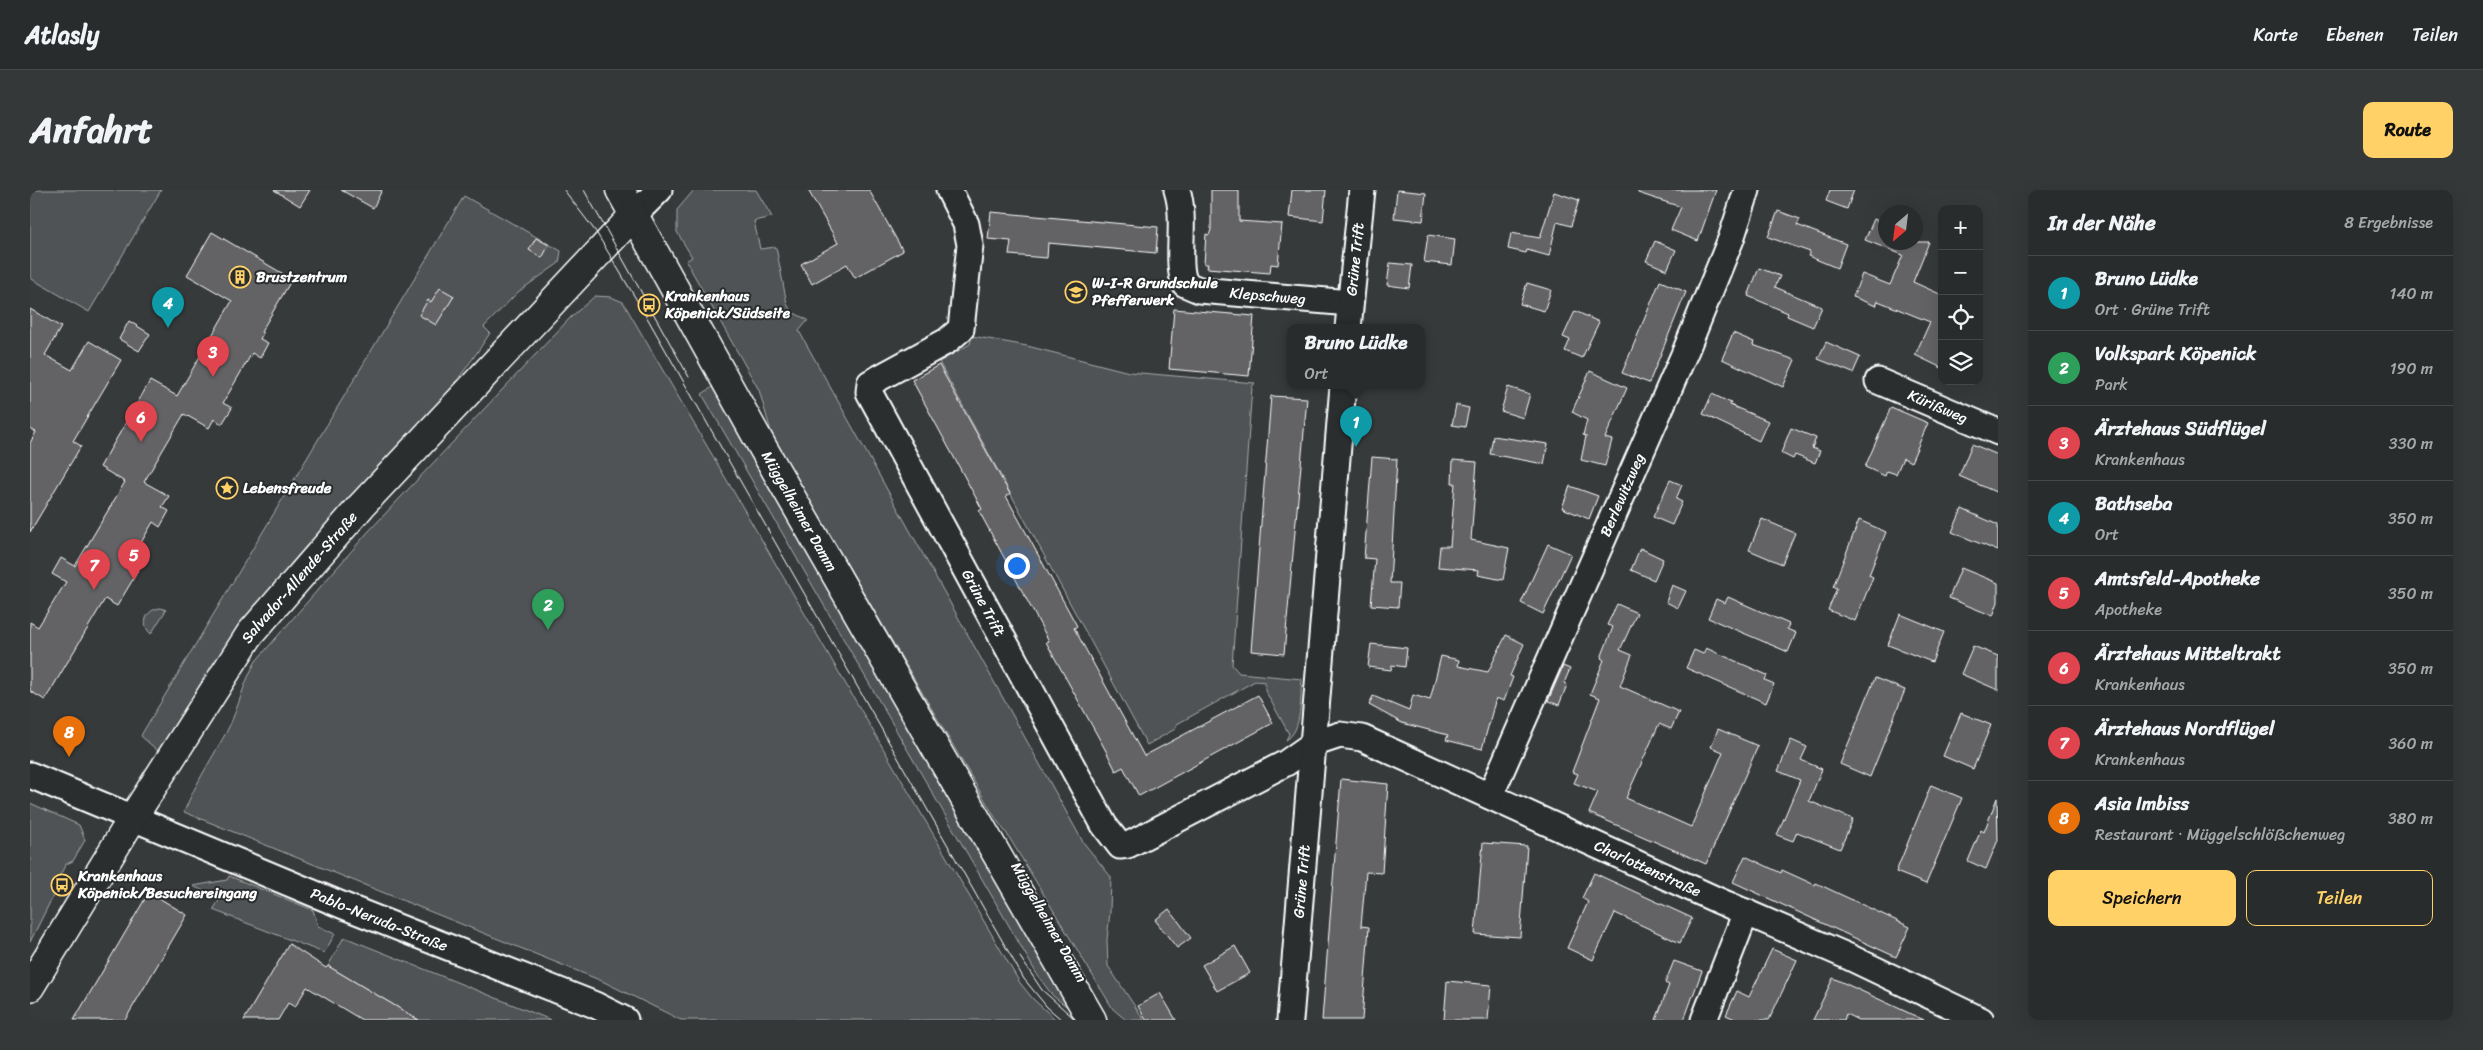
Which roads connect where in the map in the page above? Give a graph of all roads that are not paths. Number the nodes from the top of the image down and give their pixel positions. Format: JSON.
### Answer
{"nodes":[{"id":1,"x":620,"y":190,"type":"edge"},
{"id":2,"x":659,"y":190,"type":"edge"},
{"id":3,"x":949,"y":190,"type":"edge"},
{"id":4,"x":1177,"y":190,"type":"edge"},
{"id":5,"x":1362,"y":190,"type":"edge"},
{"id":6,"x":1747,"y":190,"type":"edge"},
{"id":7,"x":633,"y":216,"type":"junction"},
{"id":8,"x":1350,"y":303,"type":"junction"},
{"id":9,"x":1348,"y":324,"type":"edge"},
{"id":10,"x":1878,"y":381,"type":"dead end"},
{"id":11,"x":1343,"y":389,"type":"edge"},
{"id":12,"x":1998,"y":432,"type":"edge"},
{"id":13,"x":1313,"y":744,"type":"junction"},
{"id":14,"x":30,"y":775,"type":"edge"},
{"id":15,"x":1490,"y":796,"type":"junction"},
{"id":16,"x":132,"y":819,"type":"junction"},
{"id":17,"x":981,"y":830,"type":"junction"},
{"id":18,"x":1746,"y":912,"type":"junction"},
{"id":19,"x":30,"y":987,"type":"edge"},
{"id":20,"x":625,"y":1020,"type":"edge"},
{"id":21,"x":1092,"y":1020,"type":"edge"},
{"id":22,"x":1112,"y":1020,"type":"edge"},
{"id":23,"x":1290,"y":1020,"type":"edge"},
{"id":24,"x":1704,"y":1020,"type":"edge"},
{"id":25,"x":1981,"y":1020,"type":"edge"}],
"edges":[{"from":1,"to":7,"type":"main road","name":"Müggelheimer Damm"},
{"from":2,"to":7,"type":"street"},
{"from":3,"to":13,"type":"street","name":"Grüne Trift"},
{"from":4,"to":8,"type":"street","name":"Klepschweg"},
{"from":5,"to":8,"type":"street","name":"Grüne Trift"},
{"from":6,"to":15,"type":"street","name":"Berlewitzweg"},
{"from":7,"to":16,"type":"main road","name":"Salvador-Allende-Straße"},
{"from":7,"to":17,"type":"main road","name":"Müggelheimer Damm"},
{"from":8,"to":9,"type":"street","name":"Grüne Trift"},
{"from":10,"to":12,"type":"street","name":"Kürißweg"},
{"from":11,"to":13,"type":"street","name":"Grüne Trift"},
{"from":13,"to":15,"type":"street","name":"Charlottenstraße"},
{"from":13,"to":23,"type":"street","name":"Grüne Trift"},
{"from":14,"to":16,"type":"street","name":"Pablo-Neruda-Straße"},
{"from":15,"to":18,"type":"street","name":"Charlottenstraße"},
{"from":16,"to":19,"type":"main road","name":"Salvador-Allende-Straße"},
{"from":16,"to":20,"type":"street","name":"Pablo-Neruda-Straße"},
{"from":17,"to":21,"type":"main road","name":"Müggelheimer Damm"},
{"from":17,"to":22,"type":"main road","name":"Müggelheimer Damm"},
{"from":18,"to":24,"type":"street"},
{"from":18,"to":25,"type":"street","name":"Charlottenstraße"}]}
